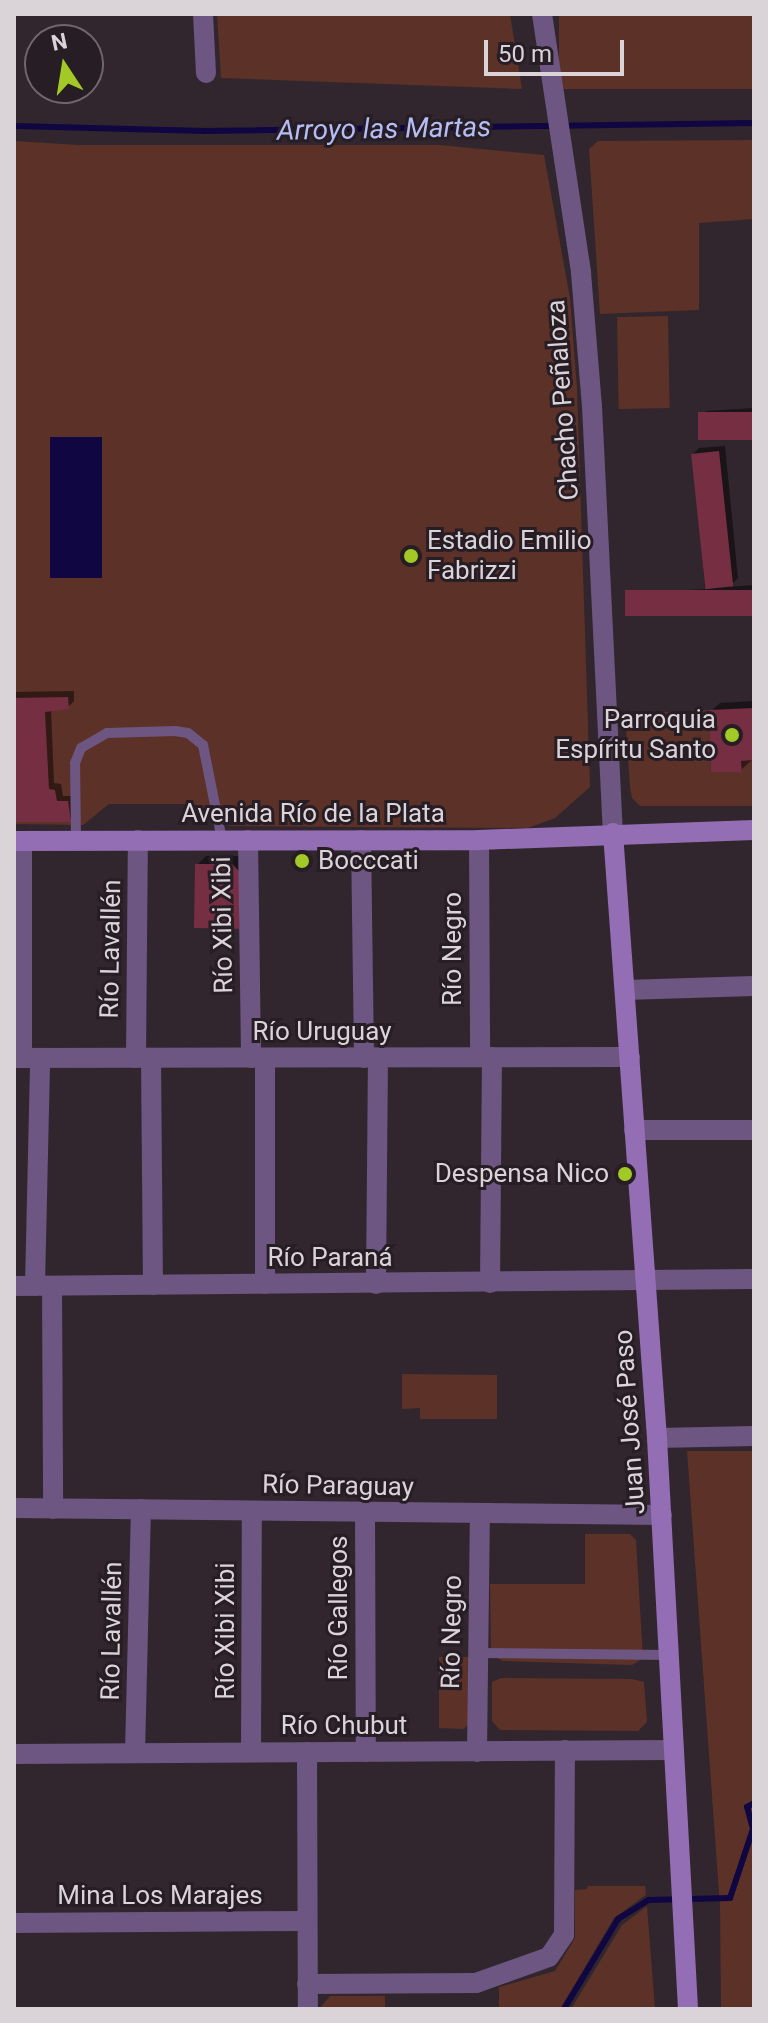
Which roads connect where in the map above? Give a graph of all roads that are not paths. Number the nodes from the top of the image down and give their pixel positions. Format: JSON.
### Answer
{"nodes":[{"id":1,"x":203,"y":14,"type":"edge"},
{"id":2,"x":542,"y":14,"type":"edge"},
{"id":3,"x":206,"y":73,"type":"dead end"},
{"id":4,"x":754,"y":830,"type":"edge"},
{"id":5,"x":613,"y":833,"type":"junction"},
{"id":6,"x":138,"y":840,"type":"junction"},
{"id":7,"x":222,"y":840,"type":"junction"},
{"id":8,"x":248,"y":840,"type":"junction"},
{"id":9,"x":361,"y":840,"type":"junction"},
{"id":10,"x":479,"y":840,"type":"junction"},
{"id":11,"x":18,"y":841,"type":"edge"},
{"id":12,"x":76,"y":841,"type":"junction"},
{"id":13,"x":754,"y":986,"type":"edge"},
{"id":14,"x":625,"y":990,"type":"junction"},
{"id":15,"x":486,"y":1057,"type":"junction"},
{"id":16,"x":630,"y":1057,"type":"junction"},
{"id":17,"x":25,"y":1058,"type":"edge"},
{"id":18,"x":143,"y":1058,"type":"junction"},
{"id":19,"x":258,"y":1058,"type":"junction"},
{"id":20,"x":371,"y":1058,"type":"junction"},
{"id":21,"x":634,"y":1130,"type":"junction"},
{"id":22,"x":754,"y":1130,"type":"edge"},
{"id":23,"x":754,"y":1279,"type":"edge"},
{"id":24,"x":490,"y":1283,"type":"junction"},
{"id":25,"x":646,"y":1283,"type":"junction"},
{"id":26,"x":265,"y":1284,"type":"junction"},
{"id":27,"x":376,"y":1284,"type":"junction"},
{"id":28,"x":153,"y":1285,"type":"junction"},
{"id":29,"x":14,"y":1286,"type":"edge"},
{"id":30,"x":43,"y":1286,"type":"junction"},
{"id":31,"x":754,"y":1436,"type":"edge"},
{"id":32,"x":657,"y":1438,"type":"junction"},
{"id":33,"x":14,"y":1508,"type":"edge"},
{"id":34,"x":53,"y":1509,"type":"junction"},
{"id":35,"x":141,"y":1509,"type":"junction"},
{"id":36,"x":252,"y":1511,"type":"junction"},
{"id":37,"x":365,"y":1512,"type":"junction"},
{"id":38,"x":480,"y":1513,"type":"junction"},
{"id":39,"x":662,"y":1515,"type":"junction"},
{"id":40,"x":478,"y":1653,"type":"junction"},
{"id":41,"x":669,"y":1655,"type":"junction"},
{"id":42,"x":565,"y":1750,"type":"junction"},
{"id":43,"x":673,"y":1750,"type":"junction"},
{"id":44,"x":251,"y":1752,"type":"junction"},
{"id":45,"x":307,"y":1752,"type":"junction"},
{"id":46,"x":366,"y":1752,"type":"junction"},
{"id":47,"x":477,"y":1752,"type":"junction"},
{"id":48,"x":135,"y":1753,"type":"junction"},
{"id":49,"x":14,"y":1754,"type":"edge"},
{"id":50,"x":307,"y":1921,"type":"junction"},
{"id":51,"x":14,"y":1923,"type":"edge"},
{"id":52,"x":307,"y":1984,"type":"junction"},
{"id":53,"x":688,"y":2006,"type":"edge"},
{"id":54,"x":308,"y":2009,"type":"edge"}],
"edges":[{"from":1,"to":3,"type":"street"},
{"from":2,"to":5,"type":"street","name":"Chacho Peñaloza"},
{"from":4,"to":5,"type":"main road","name":"Avenida Río de la Plata"},
{"from":5,"to":10,"type":"main road","name":"Avenida Río de la Plata"},
{"from":5,"to":14,"type":"main road","name":"Juan José Paso"},
{"from":6,"to":7,"type":"main road","name":"Avenida Río de la Plata"},
{"from":6,"to":12,"type":"main road","name":"Avenida Río de la Plata"},
{"from":6,"to":18,"type":"street","name":"Río Lavallén"},
{"from":7,"to":8,"type":"main road","name":"Avenida Río de la Plata"},
{"from":7,"to":12,"type":"lane"},
{"from":8,"to":9,"type":"main road","name":"Avenida Río de la Plata"},
{"from":8,"to":19,"type":"street","name":"Río Xibi Xibi"},
{"from":9,"to":10,"type":"main road","name":"Avenida Río de la Plata"},
{"from":9,"to":20,"type":"street"},
{"from":10,"to":15,"type":"street","name":"Río Negro"},
{"from":11,"to":12,"type":"main road","name":"Avenida Río de la Plata"},
{"from":11,"to":17,"type":"street"},
{"from":13,"to":14,"type":"street"},
{"from":14,"to":16,"type":"main road","name":"Juan José Paso"},
{"from":15,"to":16,"type":"street","name":"Río Uruguay"},
{"from":15,"to":20,"type":"street","name":"Río Uruguay"},
{"from":15,"to":24,"type":"street","name":"Río Negro"},
{"from":16,"to":21,"type":"main road","name":"Juan José Paso"},
{"from":17,"to":18,"type":"street","name":"Río Uruguay"},
{"from":17,"to":30,"type":"street"},
{"from":18,"to":19,"type":"street","name":"Río Uruguay"},
{"from":18,"to":28,"type":"street","name":"Río Lavallén"},
{"from":19,"to":20,"type":"street","name":"Río Uruguay"},
{"from":19,"to":26,"type":"street","name":"Río Xibi Xibi"},
{"from":20,"to":27,"type":"street"},
{"from":21,"to":22,"type":"street"},
{"from":21,"to":25,"type":"main road","name":"Juan José Paso"},
{"from":23,"to":25,"type":"street","name":"Río Paraná"},
{"from":24,"to":25,"type":"street","name":"Río Paraná"},
{"from":24,"to":27,"type":"street","name":"Río Paraná"},
{"from":25,"to":32,"type":"main road","name":"Juan José Paso"},
{"from":26,"to":27,"type":"street","name":"Río Paraná"},
{"from":26,"to":28,"type":"street","name":"Río Paraná"},
{"from":28,"to":30,"type":"street","name":"Río Paraná"},
{"from":29,"to":30,"type":"street","name":"Río Paraná"},
{"from":30,"to":34,"type":"street"},
{"from":31,"to":32,"type":"street"},
{"from":32,"to":39,"type":"main road","name":"Juan José Paso"},
{"from":33,"to":34,"type":"street","name":"Río Paraguay"},
{"from":34,"to":35,"type":"street","name":"Río Paraguay"},
{"from":35,"to":36,"type":"street","name":"Río Paraguay"},
{"from":35,"to":48,"type":"street","name":"Río Lavallén"},
{"from":36,"to":37,"type":"street","name":"Río Paraguay"},
{"from":36,"to":44,"type":"street","name":"Río Xibi Xibi"},
{"from":37,"to":38,"type":"street","name":"Río Paraguay"},
{"from":37,"to":46,"type":"street","name":"Río Gallegos"},
{"from":38,"to":39,"type":"street","name":"Río Paraguay"},
{"from":38,"to":40,"type":"street","name":"Río Negro"},
{"from":39,"to":41,"type":"main road","name":"Juan José Paso"},
{"from":40,"to":41,"type":"lane"},
{"from":40,"to":47,"type":"street","name":"Río Negro"},
{"from":41,"to":43,"type":"main road","name":"Juan José Paso"},
{"from":42,"to":43,"type":"street","name":"Río Chubut"},
{"from":42,"to":47,"type":"street","name":"Río Chubut"},
{"from":42,"to":52,"type":"street"},
{"from":43,"to":53,"type":"main road","name":"Juan José Paso"},
{"from":44,"to":45,"type":"street","name":"Río Chubut"},
{"from":44,"to":48,"type":"street","name":"Río Chubut"},
{"from":45,"to":46,"type":"street","name":"Río Chubut"},
{"from":45,"to":50,"type":"street"},
{"from":46,"to":47,"type":"street","name":"Río Chubut"},
{"from":48,"to":49,"type":"street","name":"Río Chubut"},
{"from":50,"to":51,"type":"street","name":"Mina Los Marajes"},
{"from":50,"to":52,"type":"street"},
{"from":52,"to":54,"type":"street"}]}
